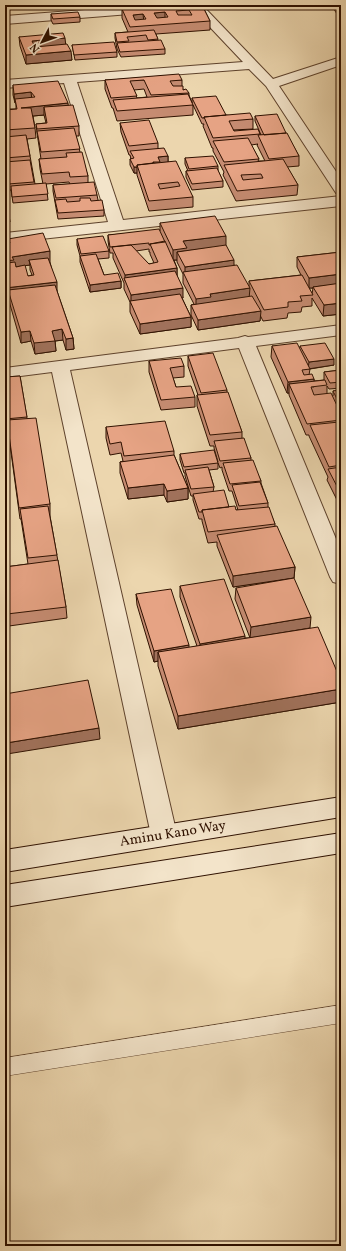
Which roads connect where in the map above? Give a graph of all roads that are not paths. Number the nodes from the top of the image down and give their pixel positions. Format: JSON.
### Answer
{"nodes":[{"id":1,"x":37,"y":5,"type":"edge"},
{"id":2,"x":195,"y":5,"type":"edge"},
{"id":3,"x":338,"y":5,"type":"edge"},
{"id":4,"x":180,"y":7,"type":"edge"},
{"id":5,"x":165,"y":8,"type":"edge"},
{"id":6,"x":341,"y":10,"type":"edge"},
{"id":7,"x":42,"y":18,"type":"junction"},
{"id":8,"x":5,"y":20,"type":"edge"},
{"id":9,"x":341,"y":61,"type":"edge"},
{"id":10,"x":253,"y":65,"type":"junction"},
{"id":11,"x":69,"y":79,"type":"junction"},
{"id":12,"x":5,"y":84,"type":"edge"},
{"id":13,"x":271,"y":84,"type":"junction"},
{"id":14,"x":341,"y":190,"type":"edge"},
{"id":15,"x":341,"y":200,"type":"edge"},
{"id":16,"x":117,"y":226,"type":"junction"},
{"id":17,"x":5,"y":238,"type":"edge"},
{"id":18,"x":341,"y":330,"type":"edge"},
{"id":19,"x":245,"y":341,"type":"junction"},
{"id":20,"x":60,"y":366,"type":"junction"},
{"id":21,"x":5,"y":373,"type":"edge"},
{"id":22,"x":341,"y":577,"type":"edge"},
{"id":23,"x":341,"y":807,"type":"edge"},
{"id":24,"x":164,"y":835,"type":"junction"},
{"id":25,"x":341,"y":843,"type":"edge"},
{"id":26,"x":5,"y":861,"type":"edge"},
{"id":27,"x":5,"y":896,"type":"edge"},
{"id":28,"x":341,"y":1014,"type":"edge"},
{"id":29,"x":5,"y":1067,"type":"edge"}],
"edges":[{"from":1,"to":7,"type":"street"},
{"from":2,"to":4,"type":"street"},
{"from":2,"to":10,"type":"street"},
{"from":3,"to":6,"type":"street"},
{"from":5,"to":7,"type":"street"},
{"from":7,"to":8,"type":"street"},
{"from":9,"to":13,"type":"street"},
{"from":10,"to":11,"type":"street"},
{"from":10,"to":13,"type":"street"},
{"from":11,"to":12,"type":"street"},
{"from":11,"to":16,"type":"street"},
{"from":13,"to":14,"type":"street"},
{"from":15,"to":16,"type":"street"},
{"from":16,"to":17,"type":"street"},
{"from":18,"to":19,"type":"street"},
{"from":19,"to":20,"type":"street"},
{"from":19,"to":22,"type":"street"},
{"from":20,"to":21,"type":"street"},
{"from":20,"to":24,"type":"street"},
{"from":23,"to":24,"type":"street","name":"Aminu Kano Way"},
{"from":24,"to":26,"type":"street","name":"Aminu Kano Way"},
{"from":25,"to":27,"type":"street"},
{"from":28,"to":29,"type":"lane"}]}
